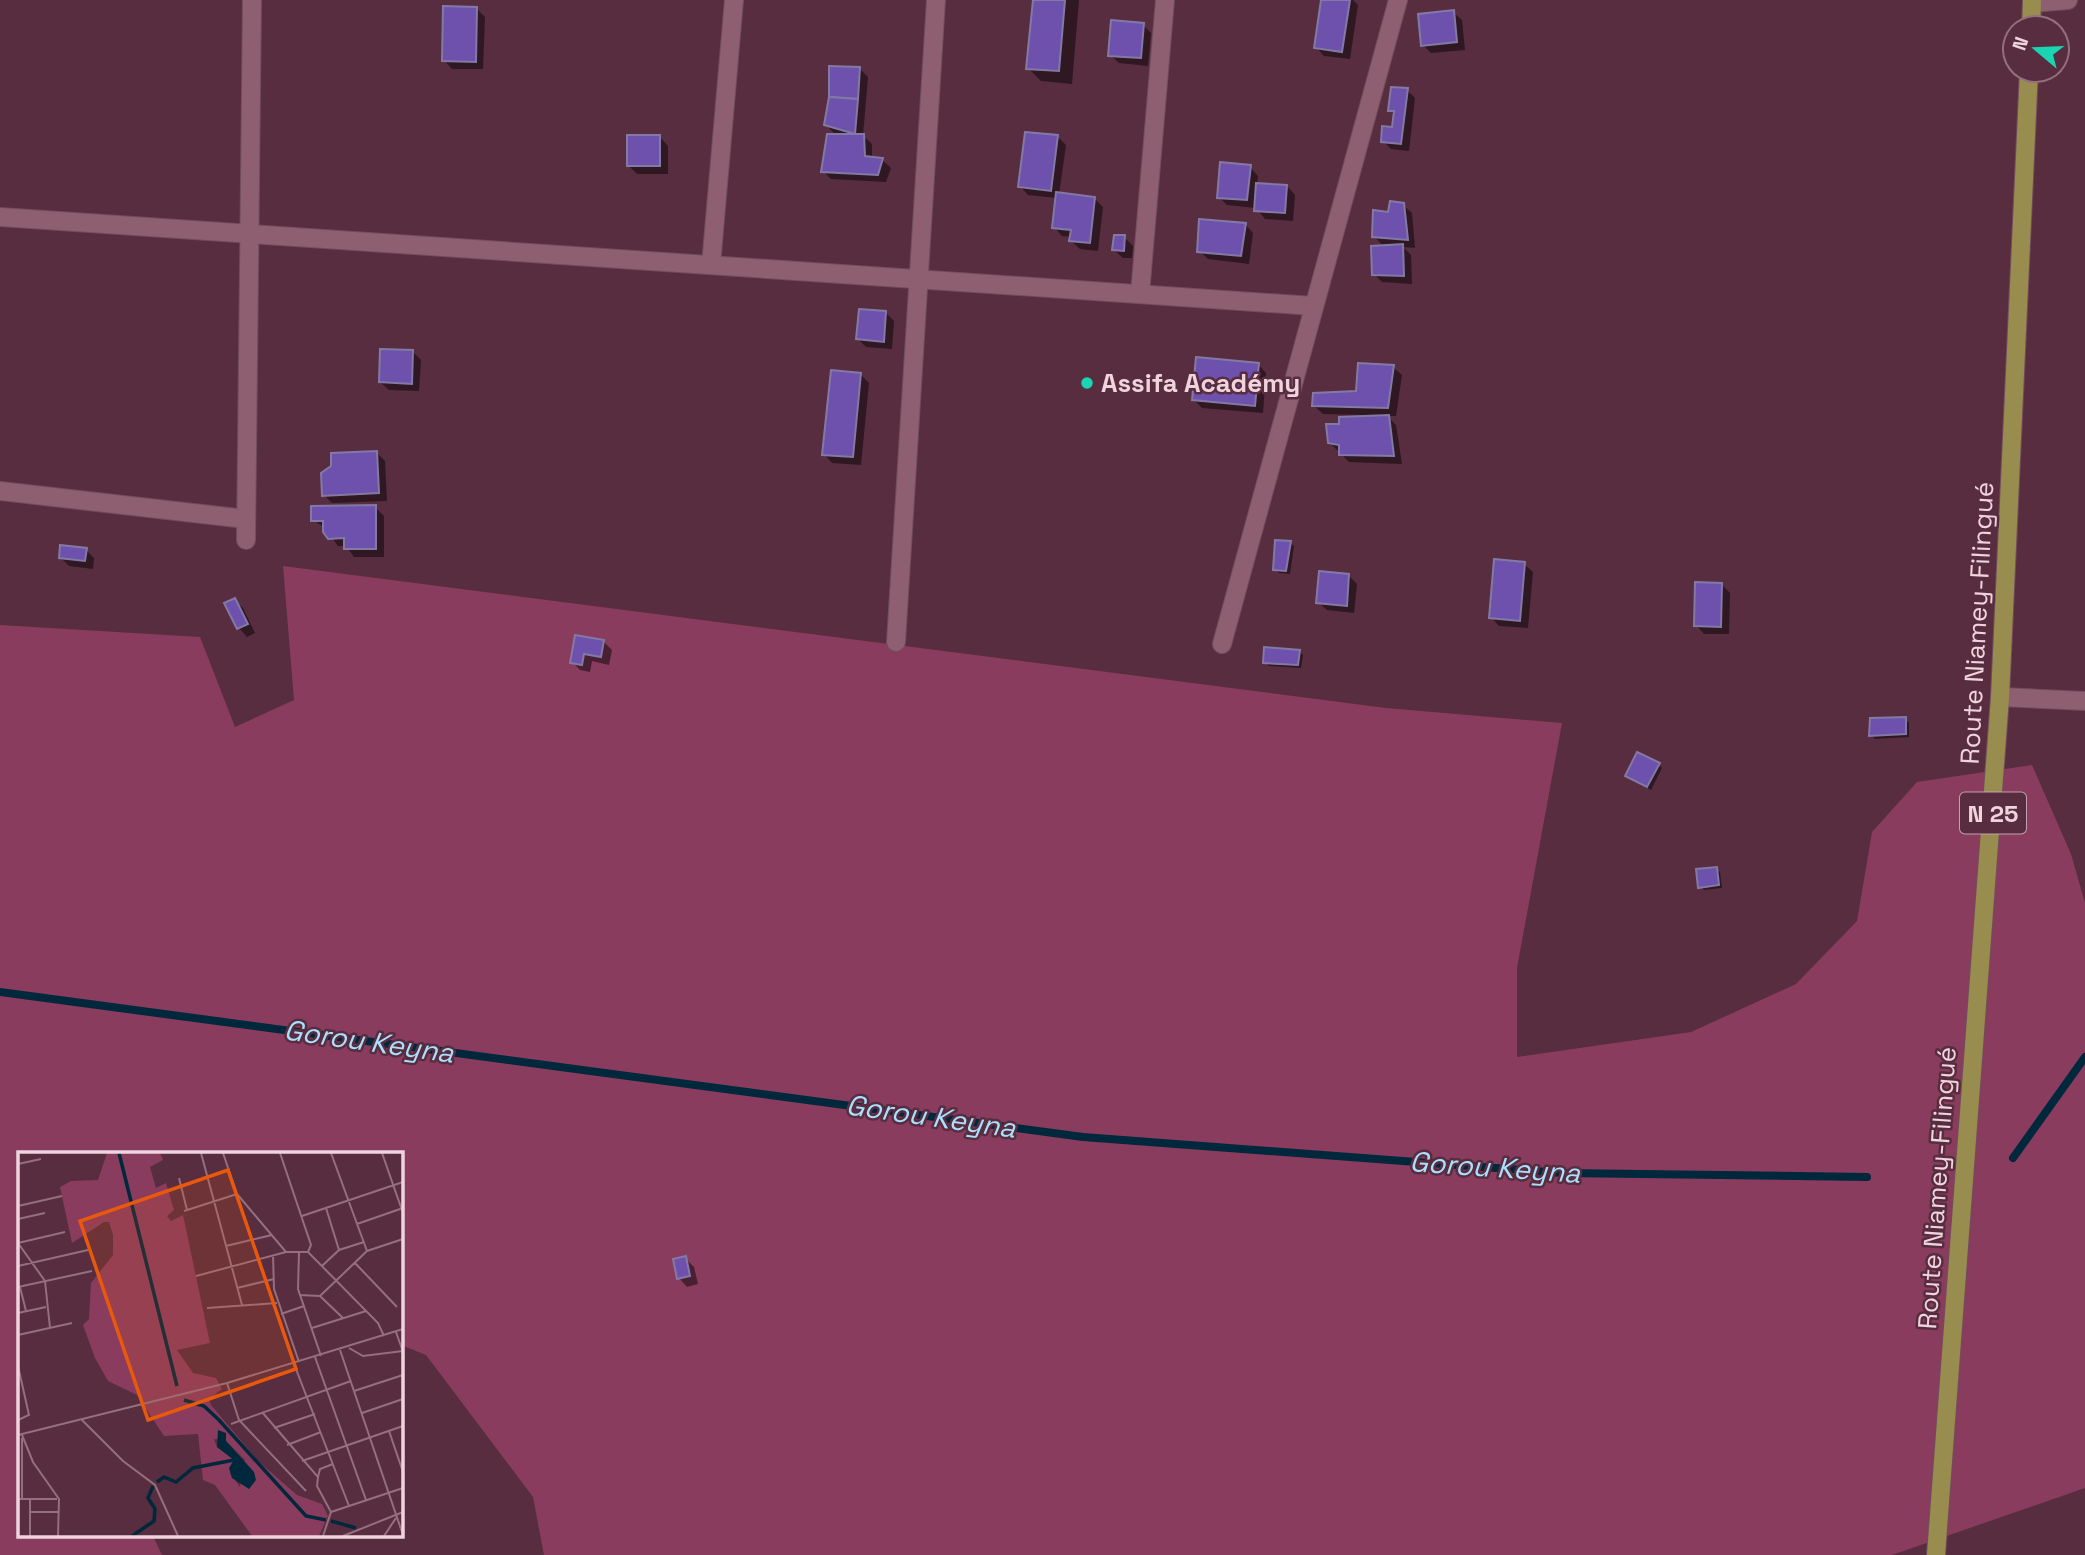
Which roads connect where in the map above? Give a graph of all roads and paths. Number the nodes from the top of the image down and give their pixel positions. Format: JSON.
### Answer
{"nodes":[{"id":1,"x":252,"y":0,"type":"edge"},
{"id":2,"x":734,"y":0,"type":"edge"},
{"id":3,"x":936,"y":0,"type":"edge"},
{"id":4,"x":1165,"y":0,"type":"edge"},
{"id":5,"x":1398,"y":0,"type":"edge"},
{"id":6,"x":2068,"y":0,"type":"edge"},
{"id":7,"x":2032,"y":1,"type":"edge"},
{"id":8,"x":2028,"y":84,"type":"edge"},
{"id":9,"x":0,"y":217,"type":"edge"},
{"id":10,"x":250,"y":234,"type":"junction"},
{"id":11,"x":711,"y":265,"type":"junction"},
{"id":12,"x":919,"y":279,"type":"junction"},
{"id":13,"x":1140,"y":294,"type":"junction"},
{"id":14,"x":1314,"y":306,"type":"junction"},
{"id":15,"x":0,"y":491,"type":"edge"},
{"id":16,"x":246,"y":519,"type":"junction"},
{"id":17,"x":246,"y":540,"type":"dead end"},
{"id":18,"x":896,"y":642,"type":"dead end"},
{"id":19,"x":1222,"y":645,"type":"dead end"},
{"id":20,"x":2000,"y":697,"type":"junction"},
{"id":21,"x":2085,"y":701,"type":"edge"},
{"id":22,"x":1936,"y":1555,"type":"edge"}],
"edges":[{"from":1,"to":10,"type":"street"},
{"from":2,"to":11,"type":"street"},
{"from":3,"to":12,"type":"street"},
{"from":4,"to":13,"type":"street"},
{"from":5,"to":14,"type":"street"},
{"from":6,"to":7,"type":"street"},
{"from":8,"to":20,"type":"main road","name":"Route Niamey-Filingué","number":"N 25"},
{"from":9,"to":10,"type":"street"},
{"from":10,"to":11,"type":"street"},
{"from":10,"to":16,"type":"street"},
{"from":11,"to":12,"type":"street"},
{"from":12,"to":13,"type":"street"},
{"from":12,"to":18,"type":"street"},
{"from":13,"to":14,"type":"street"},
{"from":14,"to":19,"type":"street"},
{"from":15,"to":16,"type":"street"},
{"from":16,"to":17,"type":"street"},
{"from":20,"to":21,"type":"street"},
{"from":20,"to":22,"type":"main road","name":"Route Niamey-Filingué","number":"N 25"}]}
